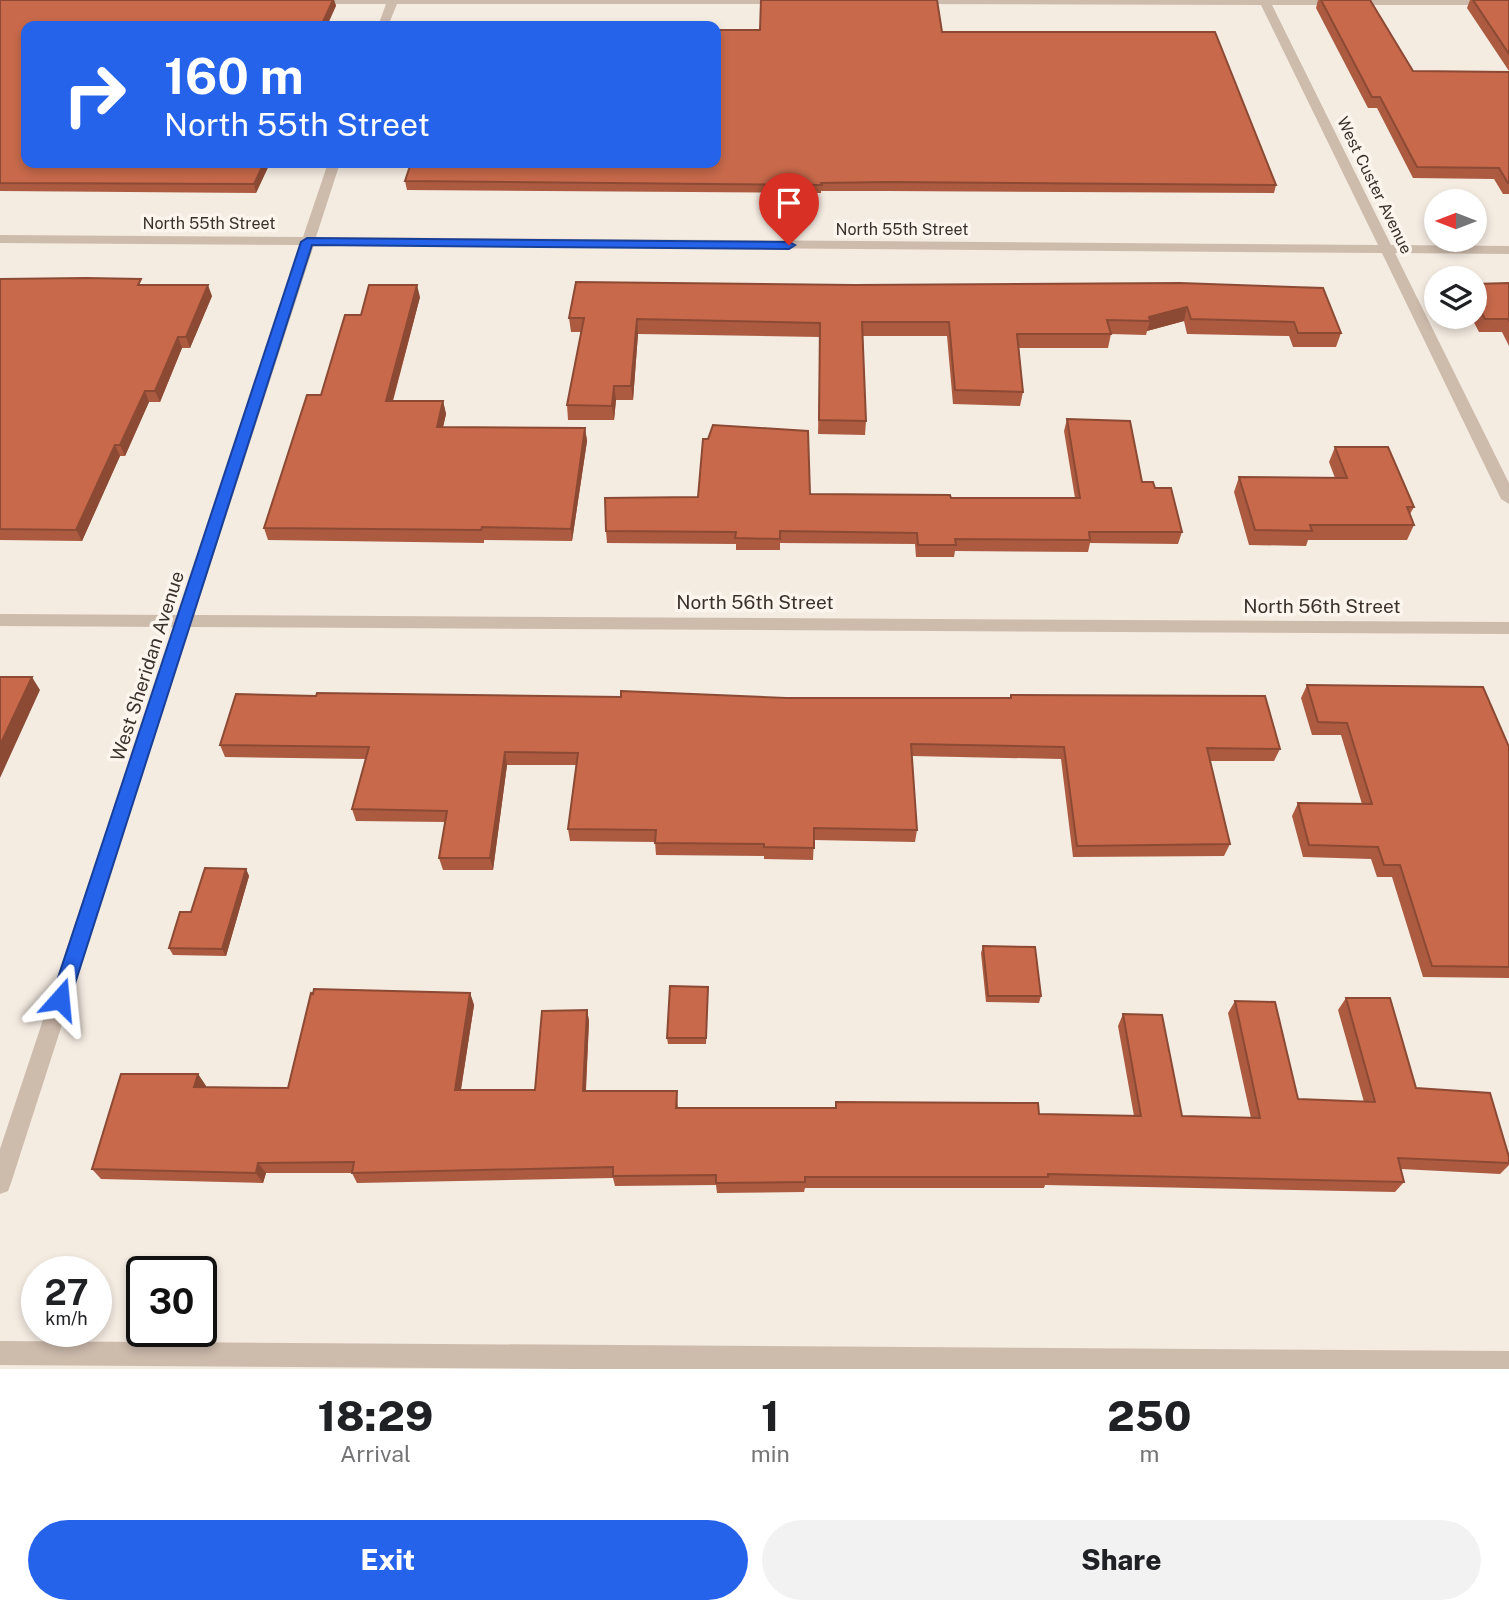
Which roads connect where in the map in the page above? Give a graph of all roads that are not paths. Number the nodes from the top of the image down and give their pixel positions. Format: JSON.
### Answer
{"nodes":[{"id":1,"x":305,"y":1,"type":"edge"},
{"id":2,"x":393,"y":1,"type":"edge"},
{"id":3,"x":791,"y":1,"type":"edge"},
{"id":4,"x":903,"y":1,"type":"edge"},
{"id":5,"x":1264,"y":1,"type":"edge"},
{"id":6,"x":1509,"y":2,"type":"edge"},
{"id":7,"x":385,"y":21,"type":"edge"},
{"id":8,"x":332,"y":168,"type":"edge"},
{"id":9,"x":0,"y":239,"type":"edge"},
{"id":10,"x":307,"y":242,"type":"junction"},
{"id":11,"x":1388,"y":250,"type":"junction"},
{"id":12,"x":1509,"y":250,"type":"edge"},
{"id":13,"x":1509,"y":499,"type":"edge"},
{"id":14,"x":0,"y":620,"type":"edge"},
{"id":15,"x":184,"y":620,"type":"junction"},
{"id":16,"x":1509,"y":628,"type":"edge"},
{"id":17,"x":0,"y":1183,"type":"edge"},
{"id":18,"x":0,"y":1353,"type":"edge"},
{"id":19,"x":1509,"y":1363,"type":"edge"},
{"id":20,"x":1168,"y":1364,"type":"edge"}],
"edges":[{"from":1,"to":2,"type":"street"},
{"from":2,"to":3,"type":"street"},
{"from":2,"to":7,"type":"street"},
{"from":4,"to":5,"type":"street"},
{"from":5,"to":6,"type":"street"},
{"from":5,"to":11,"type":"street","name":"West Custer Avenue"},
{"from":8,"to":10,"type":"street","name":"West Sheridan Avenue"},
{"from":9,"to":10,"type":"street","name":"North 55th Street"},
{"from":10,"to":11,"type":"street","name":"North 55th Street"},
{"from":10,"to":15,"type":"street","name":"West Sheridan Avenue"},
{"from":11,"to":12,"type":"street","name":"North 55th Street"},
{"from":11,"to":13,"type":"street","name":"West Custer Avenue"},
{"from":14,"to":15,"type":"street","name":"North 56th Street"},
{"from":15,"to":16,"type":"street","name":"North 56th Street"},
{"from":15,"to":17,"type":"street","name":"West Sheridan Avenue"},
{"from":18,"to":20,"type":"street"},
{"from":19,"to":20,"type":"street"}]}
